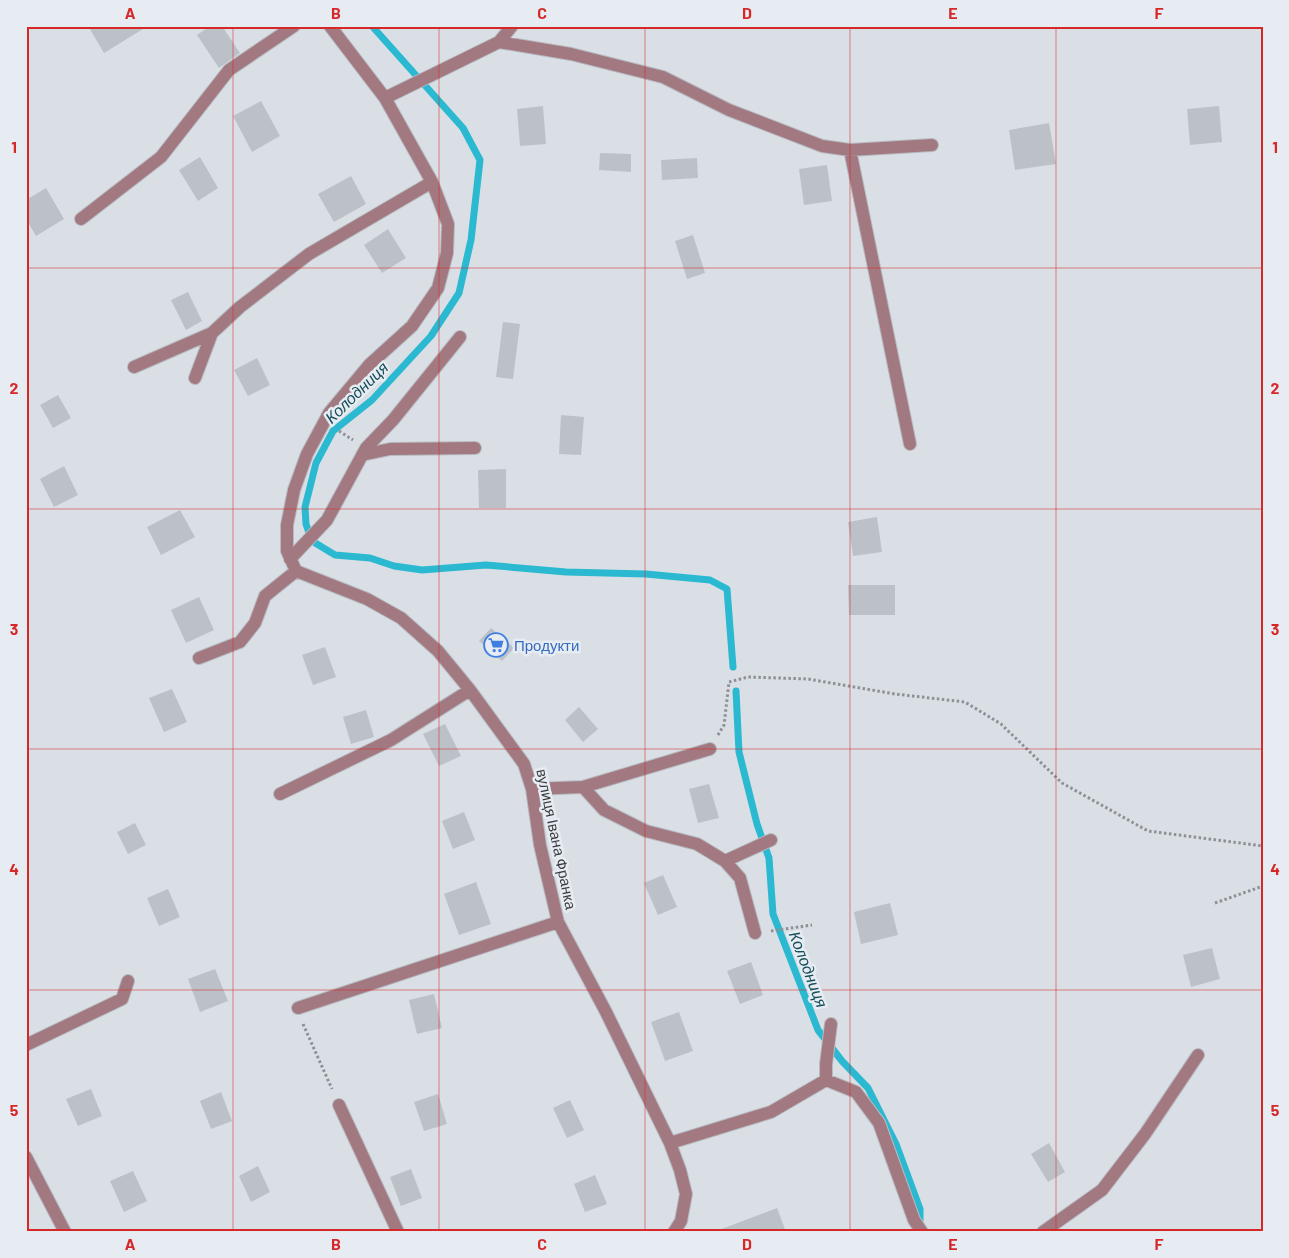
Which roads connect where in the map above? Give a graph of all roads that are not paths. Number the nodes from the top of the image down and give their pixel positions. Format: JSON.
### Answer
{"nodes":[{"id":1,"x":294,"y":26,"type":"edge"},
{"id":2,"x":512,"y":26,"type":"edge"},
{"id":3,"x":334,"y":28,"type":"edge"},
{"id":4,"x":499,"y":42,"type":"junction"},
{"id":5,"x":385,"y":98,"type":"junction"},
{"id":6,"x":932,"y":145,"type":"dead end"},
{"id":7,"x":850,"y":150,"type":"junction"},
{"id":8,"x":432,"y":182,"type":"junction"},
{"id":9,"x":81,"y":219,"type":"dead end"},
{"id":10,"x":212,"y":333,"type":"junction"},
{"id":11,"x":460,"y":337,"type":"dead end"},
{"id":12,"x":134,"y":367,"type":"dead end"},
{"id":13,"x":195,"y":378,"type":"dead end"},
{"id":14,"x":910,"y":444,"type":"dead end"},
{"id":15,"x":475,"y":448,"type":"dead end"},
{"id":16,"x":364,"y":451,"type":"junction"},
{"id":17,"x":295,"y":560,"type":"junction"},
{"id":18,"x":199,"y":658,"type":"dead end"},
{"id":19,"x":470,"y":690,"type":"junction"},
{"id":20,"x":710,"y":749,"type":"road end"},
{"id":21,"x":583,"y":787,"type":"junction"},
{"id":22,"x":532,"y":789,"type":"junction"},
{"id":23,"x":280,"y":794,"type":"dead end"},
{"id":24,"x":771,"y":840,"type":"dead end"},
{"id":25,"x":725,"y":861,"type":"junction"},
{"id":26,"x":558,"y":922,"type":"junction"},
{"id":27,"x":755,"y":933,"type":"road end"},
{"id":28,"x":128,"y":981,"type":"dead end"},
{"id":29,"x":298,"y":1008,"type":"road end"},
{"id":30,"x":831,"y":1024,"type":"dead end"},
{"id":31,"x":26,"y":1045,"type":"edge"},
{"id":32,"x":1198,"y":1055,"type":"dead end"},
{"id":33,"x":826,"y":1080,"type":"junction"},
{"id":34,"x":340,"y":1105,"type":"road end"},
{"id":35,"x":670,"y":1142,"type":"junction"},
{"id":36,"x":26,"y":1157,"type":"edge"},
{"id":37,"x":65,"y":1232,"type":"edge"},
{"id":38,"x":398,"y":1232,"type":"edge"},
{"id":39,"x":674,"y":1232,"type":"edge"},
{"id":40,"x":922,"y":1232,"type":"edge"},
{"id":41,"x":1043,"y":1232,"type":"edge"}],
"edges":[{"from":1,"to":9,"type":"street"},
{"from":2,"to":4,"type":"street"},
{"from":3,"to":5,"type":"street"},
{"from":4,"to":5,"type":"street"},
{"from":4,"to":7,"type":"street"},
{"from":5,"to":8,"type":"street"},
{"from":6,"to":7,"type":"street"},
{"from":7,"to":14,"type":"street"},
{"from":8,"to":10,"type":"street"},
{"from":8,"to":17,"type":"street"},
{"from":10,"to":12,"type":"street"},
{"from":10,"to":13,"type":"street"},
{"from":11,"to":16,"type":"street"},
{"from":15,"to":16,"type":"street"},
{"from":16,"to":17,"type":"street"},
{"from":17,"to":18,"type":"street"},
{"from":17,"to":19,"type":"street","name":"вулиця Івана Франка"},
{"from":19,"to":22,"type":"street","name":"вулиця Івана Франка"},
{"from":19,"to":23,"type":"street"},
{"from":20,"to":21,"type":"street"},
{"from":21,"to":22,"type":"street"},
{"from":21,"to":25,"type":"street"},
{"from":22,"to":26,"type":"street","name":"вулиця Івана Франка"},
{"from":24,"to":25,"type":"street"},
{"from":25,"to":27,"type":"street"},
{"from":26,"to":29,"type":"street"},
{"from":26,"to":35,"type":"street","name":"вулиця Івана Франка"},
{"from":28,"to":31,"type":"street"},
{"from":30,"to":33,"type":"street"},
{"from":32,"to":41,"type":"street"},
{"from":33,"to":35,"type":"street"},
{"from":33,"to":40,"type":"street"},
{"from":34,"to":38,"type":"street"},
{"from":35,"to":39,"type":"street","name":"вулиця Івана Франка"},
{"from":36,"to":37,"type":"street"}]}
